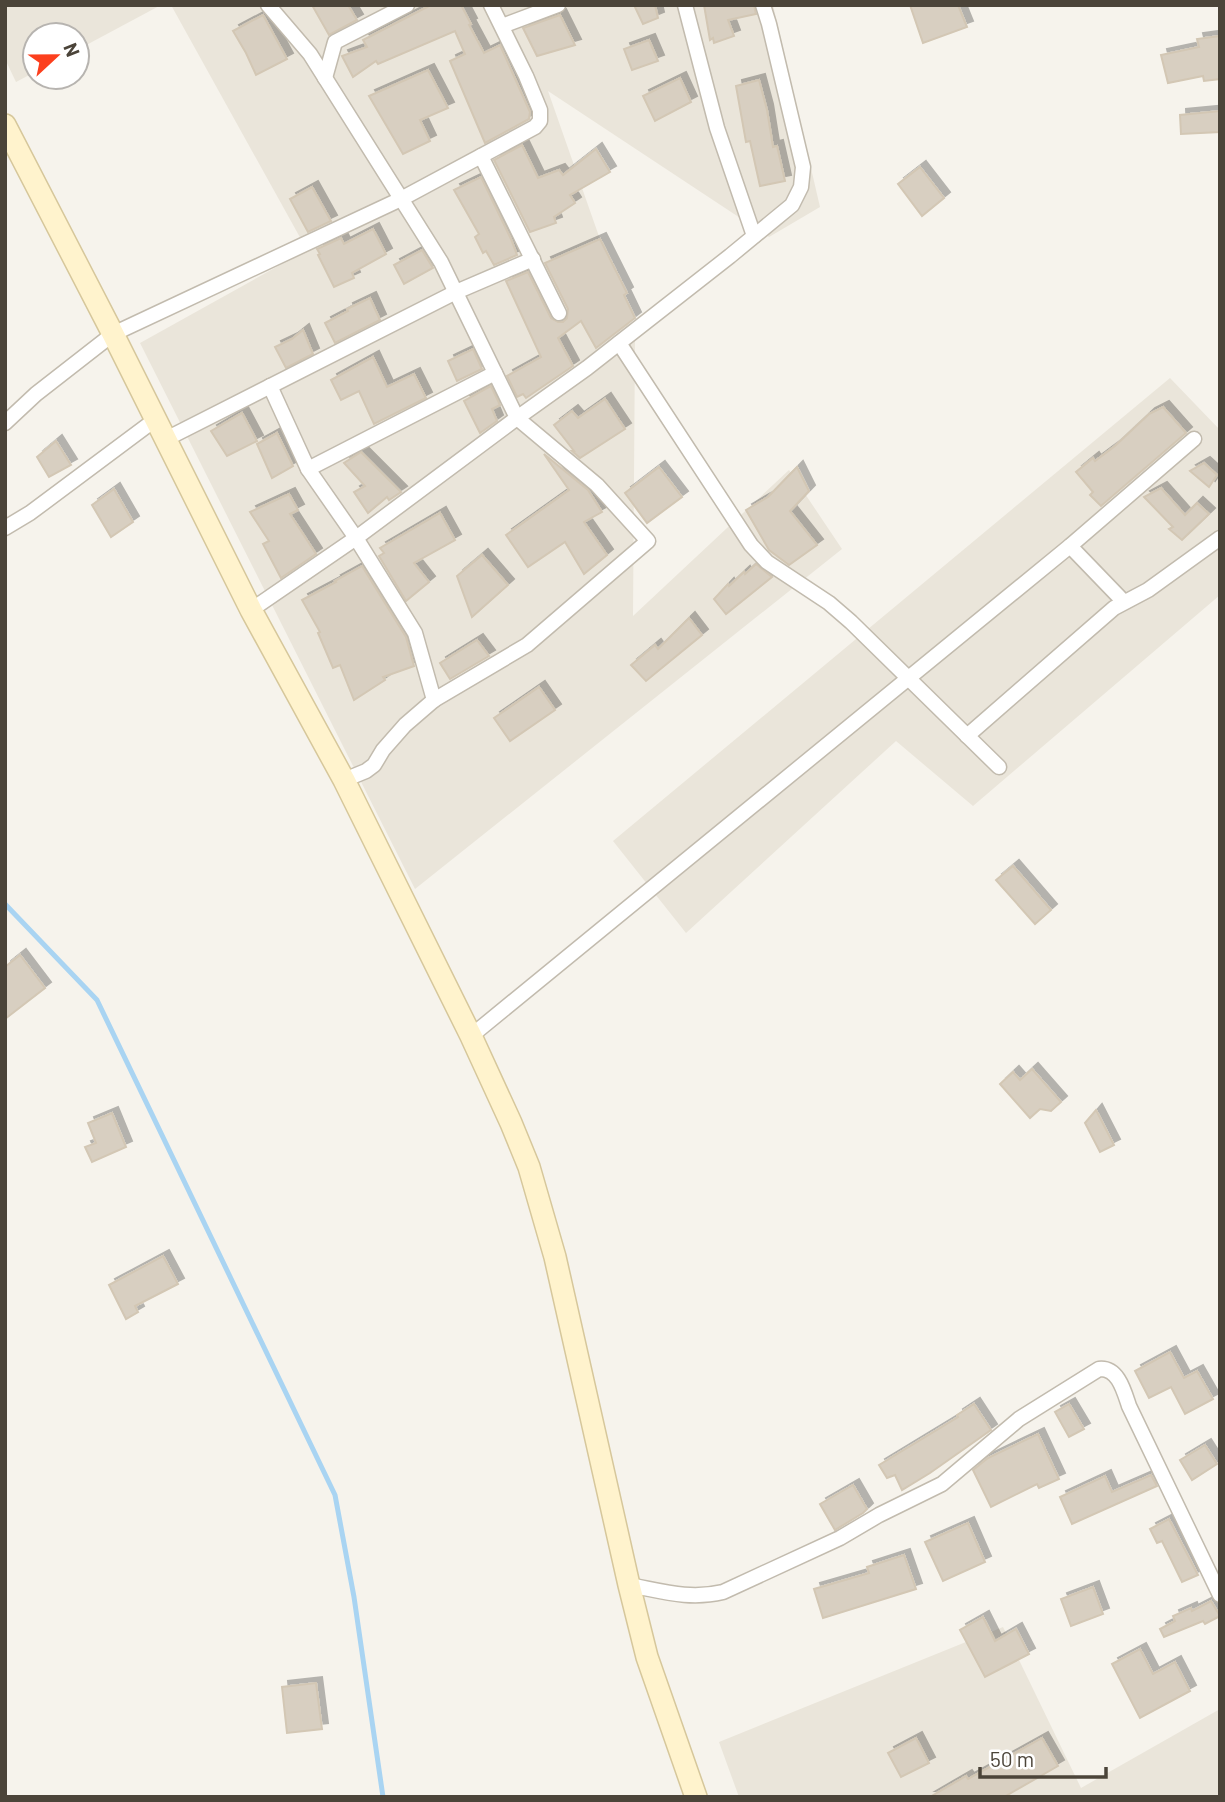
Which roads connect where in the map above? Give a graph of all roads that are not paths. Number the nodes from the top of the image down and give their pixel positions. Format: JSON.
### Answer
{"nodes":[{"id":1,"x":268,"y":5,"type":"edge"},
{"id":2,"x":407,"y":5,"type":"edge"},
{"id":3,"x":491,"y":5,"type":"edge"},
{"id":4,"x":558,"y":5,"type":"edge"},
{"id":5,"x":685,"y":5,"type":"edge"},
{"id":6,"x":763,"y":5,"type":"edge"},
{"id":7,"x":502,"y":26,"type":"junction"},
{"id":8,"x":325,"y":78,"type":"junction"},
{"id":9,"x":5,"y":125,"type":"edge"},
{"id":10,"x":481,"y":156,"type":"junction"},
{"id":11,"x":401,"y":199,"type":"junction"},
{"id":12,"x":754,"y":236,"type":"junction"},
{"id":13,"x":533,"y":259,"type":"junction"},
{"id":14,"x":456,"y":292,"type":"junction"},
{"id":15,"x":559,"y":313,"type":"dead end"},
{"id":16,"x":113,"y":334,"type":"junction"},
{"id":17,"x":619,"y":343,"type":"junction"},
{"id":18,"x":495,"y":373,"type":"junction"},
{"id":19,"x":270,"y":386,"type":"junction"},
{"id":20,"x":517,"y":418,"type":"junction"},
{"id":21,"x":156,"y":419,"type":"junction"},
{"id":22,"x":5,"y":424,"type":"edge"},
{"id":23,"x":166,"y":439,"type":"junction"},
{"id":24,"x":1194,"y":439,"type":"dead end"},
{"id":25,"x":308,"y":469,"type":"junction"},
{"id":26,"x":5,"y":528,"type":"edge"},
{"id":27,"x":356,"y":538,"type":"junction"},
{"id":28,"x":1220,"y":538,"type":"edge"},
{"id":29,"x":1070,"y":546,"type":"junction"},
{"id":30,"x":1124,"y":602,"type":"junction"},
{"id":31,"x":251,"y":610,"type":"junction"},
{"id":32,"x":909,"y":678,"type":"junction"},
{"id":33,"x":434,"y":700,"type":"junction"},
{"id":34,"x":967,"y":736,"type":"junction"},
{"id":35,"x":999,"y":767,"type":"dead end"},
{"id":36,"x":344,"y":780,"type":"junction"},
{"id":37,"x":471,"y":1036,"type":"junction"},
{"id":38,"x":629,"y":1586,"type":"junction"},
{"id":39,"x":1220,"y":1595,"type":"edge"},
{"id":40,"x":696,"y":1797,"type":"edge"}],
"edges":[{"from":1,"to":8,"type":"street"},
{"from":2,"to":8,"type":"street"},
{"from":3,"to":7,"type":"street"},
{"from":4,"to":7,"type":"street"},
{"from":5,"to":12,"type":"street"},
{"from":6,"to":12,"type":"street"},
{"from":7,"to":10,"type":"street"},
{"from":8,"to":11,"type":"street"},
{"from":9,"to":16,"type":"street"},
{"from":10,"to":11,"type":"street"},
{"from":10,"to":13,"type":"street"},
{"from":11,"to":14,"type":"street"},
{"from":11,"to":16,"type":"street"},
{"from":12,"to":17,"type":"street"},
{"from":13,"to":14,"type":"street"},
{"from":13,"to":15,"type":"street"},
{"from":14,"to":18,"type":"street"},
{"from":14,"to":19,"type":"street"},
{"from":16,"to":21,"type":"street"},
{"from":16,"to":22,"type":"street"},
{"from":17,"to":20,"type":"street"},
{"from":17,"to":32,"type":"street"},
{"from":18,"to":20,"type":"street"},
{"from":18,"to":25,"type":"street"},
{"from":19,"to":23,"type":"street"},
{"from":19,"to":25,"type":"street"},
{"from":20,"to":27,"type":"street"},
{"from":20,"to":33,"type":"street"},
{"from":21,"to":23,"type":"street"},
{"from":21,"to":26,"type":"street"},
{"from":23,"to":31,"type":"street"},
{"from":24,"to":29,"type":"street"},
{"from":25,"to":27,"type":"street"},
{"from":27,"to":31,"type":"street"},
{"from":27,"to":33,"type":"street"},
{"from":28,"to":30,"type":"street"},
{"from":29,"to":30,"type":"street"},
{"from":29,"to":32,"type":"street"},
{"from":30,"to":34,"type":"street"},
{"from":31,"to":36,"type":"street"},
{"from":32,"to":34,"type":"street"},
{"from":32,"to":37,"type":"street"},
{"from":33,"to":36,"type":"street"},
{"from":34,"to":35,"type":"street"},
{"from":36,"to":37,"type":"street"},
{"from":37,"to":38,"type":"street"},
{"from":38,"to":39,"type":"street"},
{"from":38,"to":40,"type":"street"}]}
